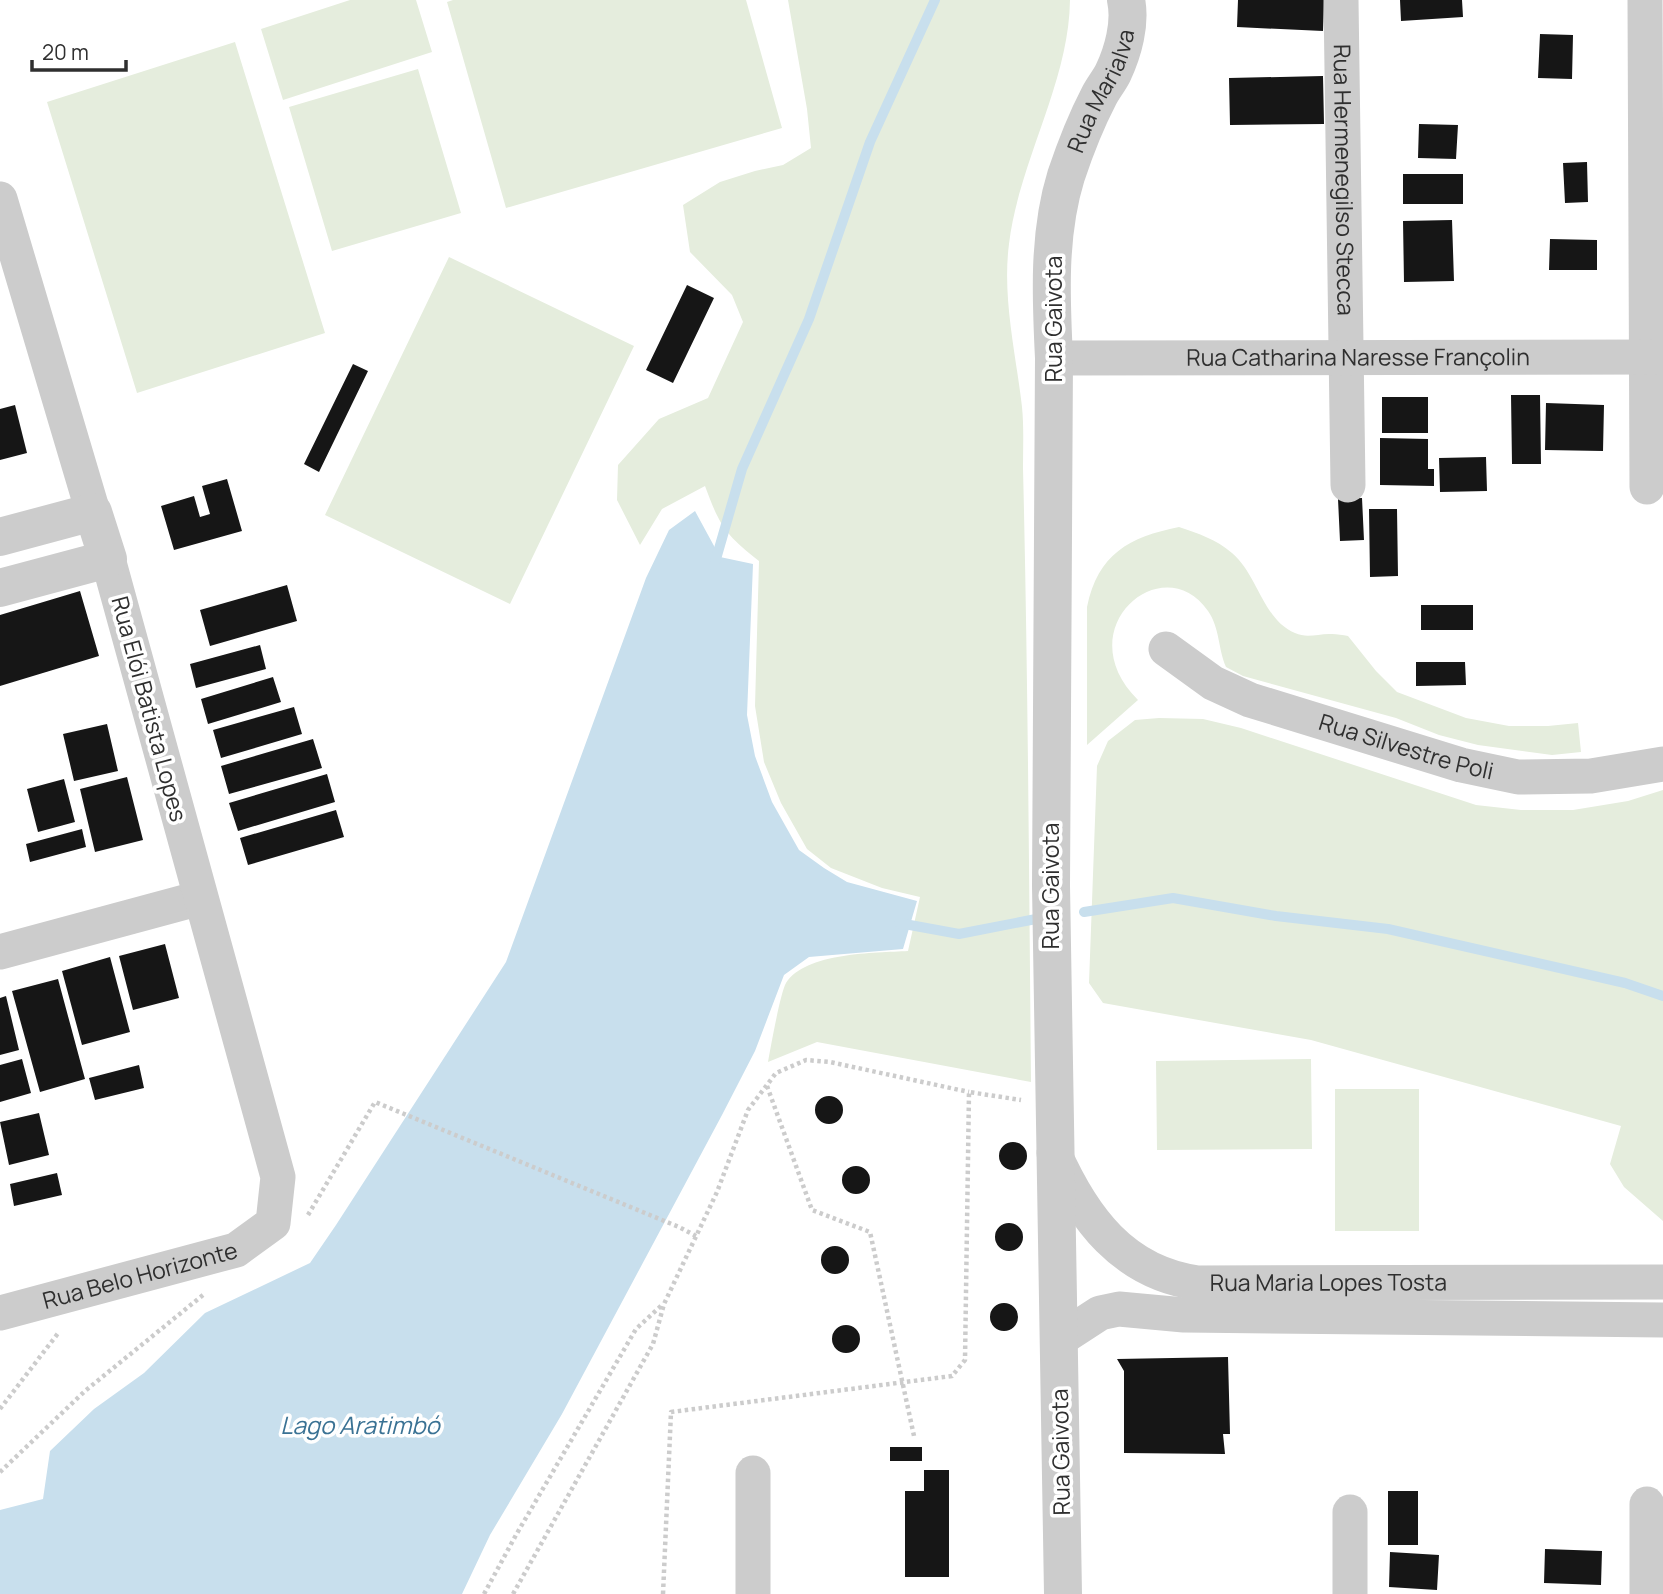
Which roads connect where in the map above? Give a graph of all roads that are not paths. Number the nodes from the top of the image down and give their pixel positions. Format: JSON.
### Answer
{"nodes":[{"id":1,"x":1126,"y":0,"type":"edge"},
{"id":2,"x":1341,"y":0,"type":"edge"},
{"id":3,"x":1645,"y":0,"type":"edge"},
{"id":4,"x":1065,"y":178,"type":"joint"},
{"id":5,"x":0,"y":199,"type":"edge"},
{"id":6,"x":1655,"y":357,"type":"edge"},
{"id":7,"x":1054,"y":358,"type":"junction"},
{"id":8,"x":1348,"y":358,"type":"junction"},
{"id":9,"x":1348,"y":485,"type":"dead end"},
{"id":10,"x":1647,"y":487,"type":"dead end"},
{"id":11,"x":93,"y":512,"type":"junction"},
{"id":12,"x":0,"y":537,"type":"edge"},
{"id":13,"x":108,"y":559,"type":"junction"},
{"id":14,"x":0,"y":588,"type":"edge"},
{"id":15,"x":1166,"y":649,"type":"dead end"},
{"id":16,"x":1663,"y":764,"type":"edge"},
{"id":17,"x":200,"y":898,"type":"junction"},
{"id":18,"x":0,"y":952,"type":"edge"},
{"id":19,"x":1054,"y":1153,"type":"junction"},
{"id":20,"x":273,"y":1223,"type":"joint"},
{"id":21,"x":1159,"y":1273,"type":"junction"},
{"id":22,"x":1304,"y":1281,"type":"junction"},
{"id":23,"x":1663,"y":1282,"type":"edge"},
{"id":24,"x":1140,"y":1310,"type":"junction"},
{"id":25,"x":0,"y":1313,"type":"edge"},
{"id":26,"x":1303,"y":1316,"type":"junction"},
{"id":27,"x":1663,"y":1320,"type":"edge"},
{"id":28,"x":1060,"y":1339,"type":"junction"},
{"id":29,"x":753,"y":1473,"type":"dead end"},
{"id":30,"x":1647,"y":1504,"type":"dead end"},
{"id":31,"x":1350,"y":1512,"type":"dead end"},
{"id":32,"x":753,"y":1594,"type":"edge"},
{"id":33,"x":1063,"y":1594,"type":"edge"},
{"id":34,"x":1350,"y":1594,"type":"edge"},
{"id":35,"x":1647,"y":1594,"type":"edge"}],
"edges":[{"from":1,"to":4,"type":"street","name":"Rua Marialva"},
{"from":2,"to":8,"type":"street","name":"Rua Hermenegilso Stecca"},
{"from":3,"to":6,"type":"street"},
{"from":4,"to":7,"type":"street","name":"Rua Gaivota"},
{"from":5,"to":11,"type":"street","name":"Rua Elói Batista Lopes"},
{"from":6,"to":8,"type":"street","name":"Rua Catharina Naresse Françolin"},
{"from":6,"to":10,"type":"street"},
{"from":7,"to":8,"type":"street","name":"Rua Catharina Naresse Françolin"},
{"from":7,"to":19,"type":"street","name":"Rua Gaivota"},
{"from":8,"to":9,"type":"street","name":"Rua Hermenegilso Stecca"},
{"from":11,"to":12,"type":"street"},
{"from":11,"to":13,"type":"street","name":"Rua Elói Batista Lopes"},
{"from":13,"to":14,"type":"street"},
{"from":13,"to":17,"type":"street","name":"Rua Elói Batista Lopes"},
{"from":15,"to":16,"type":"street","name":"Rua Silvestre Poli"},
{"from":17,"to":18,"type":"street"},
{"from":17,"to":20,"type":"street","name":"Rua Elói Batista Lopes"},
{"from":19,"to":21,"type":"street","name":"Rua Maria Lopes Tosta"},
{"from":19,"to":28,"type":"street","name":"Rua Gaivota"},
{"from":20,"to":25,"type":"street","name":"Rua Belo Horizonte"},
{"from":21,"to":22,"type":"street","name":"Rua Maria Lopes Tosta"},
{"from":21,"to":24,"type":"street"},
{"from":22,"to":23,"type":"street","name":"Rua Maria Lopes Tosta"},
{"from":22,"to":26,"type":"street"},
{"from":24,"to":26,"type":"street","name":"Rua Maria Lopes Tosta"},
{"from":24,"to":28,"type":"street","name":"Rua Maria Lopes Tosta"},
{"from":26,"to":27,"type":"street","name":"Rua Maria Lopes Tosta"},
{"from":28,"to":33,"type":"street","name":"Rua Gaivota"},
{"from":29,"to":32,"type":"street"},
{"from":30,"to":35,"type":"street"},
{"from":31,"to":34,"type":"street"}]}
